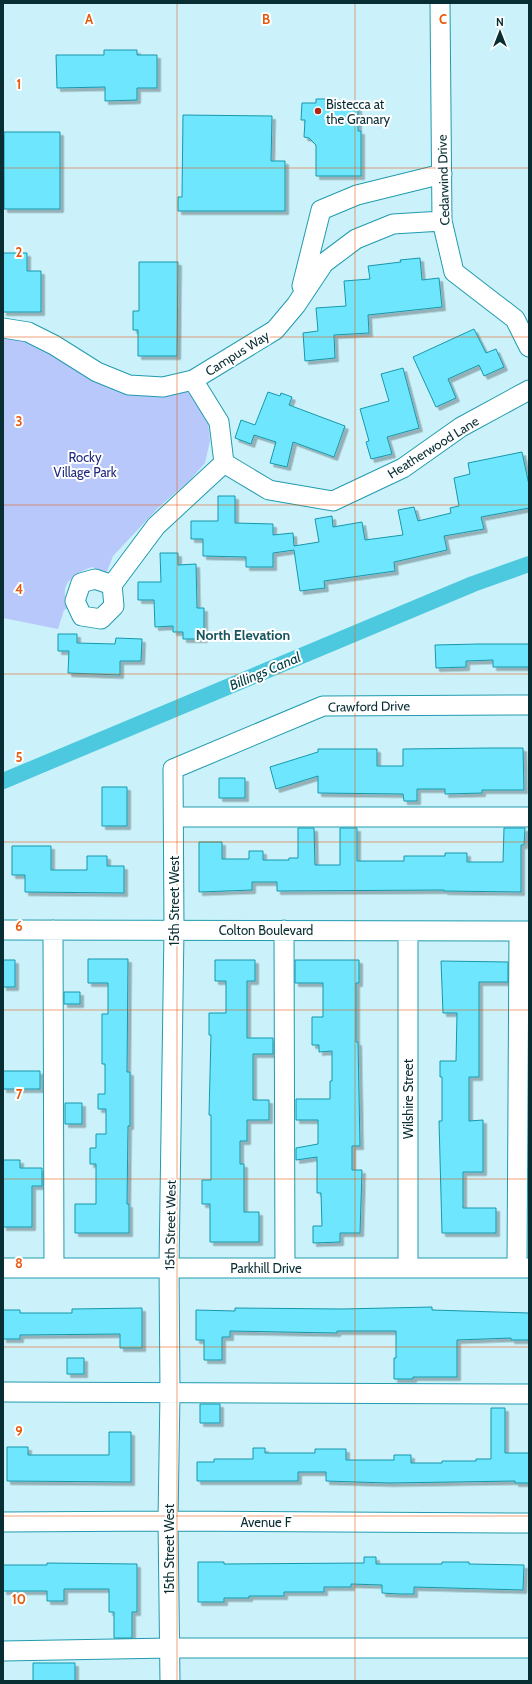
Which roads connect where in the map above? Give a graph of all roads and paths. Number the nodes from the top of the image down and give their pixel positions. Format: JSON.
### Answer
{"nodes":[{"id":1,"x":440,"y":3,"type":"edge"},
{"id":2,"x":442,"y":174,"type":"junction"},
{"id":3,"x":442,"y":222,"type":"junction"},
{"id":4,"x":296,"y":305,"type":"junction"},
{"id":5,"x":3,"y":328,"type":"edge"},
{"id":6,"x":529,"y":347,"type":"edge"},
{"id":7,"x":193,"y":380,"type":"junction"},
{"id":8,"x":529,"y":390,"type":"edge"},
{"id":9,"x":224,"y":463,"type":"junction"},
{"id":10,"x":112,"y":585,"type":"dead end"},
{"id":11,"x":529,"y":705,"type":"edge"},
{"id":12,"x":173,"y":769,"type":"joint"},
{"id":13,"x":174,"y":817,"type":"junction"},
{"id":14,"x":529,"y":818,"type":"edge"},
{"id":15,"x":3,"y":930,"type":"edge"},
{"id":16,"x":53,"y":930,"type":"junction"},
{"id":17,"x":174,"y":930,"type":"junction"},
{"id":18,"x":284,"y":930,"type":"junction"},
{"id":19,"x":408,"y":931,"type":"junction"},
{"id":20,"x":524,"y":931,"type":"edge"},
{"id":21,"x":169,"y":1267,"type":"junction"},
{"id":22,"x":3,"y":1268,"type":"edge"},
{"id":23,"x":54,"y":1268,"type":"junction"},
{"id":24,"x":285,"y":1268,"type":"junction"},
{"id":25,"x":408,"y":1268,"type":"junction"},
{"id":26,"x":523,"y":1268,"type":"edge"},
{"id":27,"x":3,"y":1392,"type":"edge"},
{"id":28,"x":170,"y":1392,"type":"junction"},
{"id":29,"x":529,"y":1394,"type":"edge"},
{"id":30,"x":168,"y":1521,"type":"junction"},
{"id":31,"x":3,"y":1522,"type":"edge"},
{"id":32,"x":529,"y":1523,"type":"edge"},
{"id":33,"x":170,"y":1648,"type":"junction"},
{"id":34,"x":529,"y":1648,"type":"edge"},
{"id":35,"x":3,"y":1651,"type":"edge"},
{"id":36,"x":170,"y":1681,"type":"edge"}],
"edges":[{"from":1,"to":2,"type":"street","name":"Cedarwind Drive"},
{"from":2,"to":3,"type":"street","name":"Cedarwind Drive"},
{"from":2,"to":4,"type":"street"},
{"from":3,"to":4,"type":"street","name":"Campus Way"},
{"from":3,"to":6,"type":"street","name":"Cedarwind Drive"},
{"from":4,"to":7,"type":"street","name":"Campus Way"},
{"from":5,"to":7,"type":"street","name":"Campus Way"},
{"from":7,"to":9,"type":"street"},
{"from":8,"to":9,"type":"street","name":"Heatherwood Lane"},
{"from":9,"to":10,"type":"street"},
{"from":11,"to":12,"type":"street","name":"Crawford Drive"},
{"from":12,"to":13,"type":"street","name":"15th Street West"},
{"from":13,"to":14,"type":"street"},
{"from":13,"to":17,"type":"street","name":"15th Street West"},
{"from":15,"to":16,"type":"street","name":"Colton Boulevard"},
{"from":16,"to":17,"type":"street","name":"Colton Boulevard"},
{"from":16,"to":23,"type":"street"},
{"from":17,"to":18,"type":"street","name":"Colton Boulevard"},
{"from":17,"to":21,"type":"street","name":"15th Street West"},
{"from":18,"to":19,"type":"street","name":"Colton Boulevard"},
{"from":18,"to":24,"type":"street"},
{"from":19,"to":20,"type":"street","name":"Colton Boulevard"},
{"from":19,"to":25,"type":"street","name":"Wilshire Street"},
{"from":20,"to":26,"type":"street"},
{"from":21,"to":23,"type":"street","name":"Parkhill Drive"},
{"from":21,"to":24,"type":"street","name":"Parkhill Drive"},
{"from":21,"to":28,"type":"street","name":"15th Street West"},
{"from":22,"to":23,"type":"street","name":"Parkhill Drive"},
{"from":24,"to":25,"type":"street","name":"Parkhill Drive"},
{"from":25,"to":26,"type":"street","name":"Parkhill Drive"},
{"from":27,"to":28,"type":"street"},
{"from":28,"to":29,"type":"street"},
{"from":28,"to":30,"type":"street","name":"15th Street West"},
{"from":30,"to":31,"type":"street","name":"Avenue F"},
{"from":30,"to":32,"type":"street","name":"Avenue F"},
{"from":30,"to":33,"type":"street","name":"15th Street West"},
{"from":33,"to":34,"type":"street"},
{"from":33,"to":35,"type":"street"},
{"from":33,"to":36,"type":"street","name":"15th Street West"}]}
